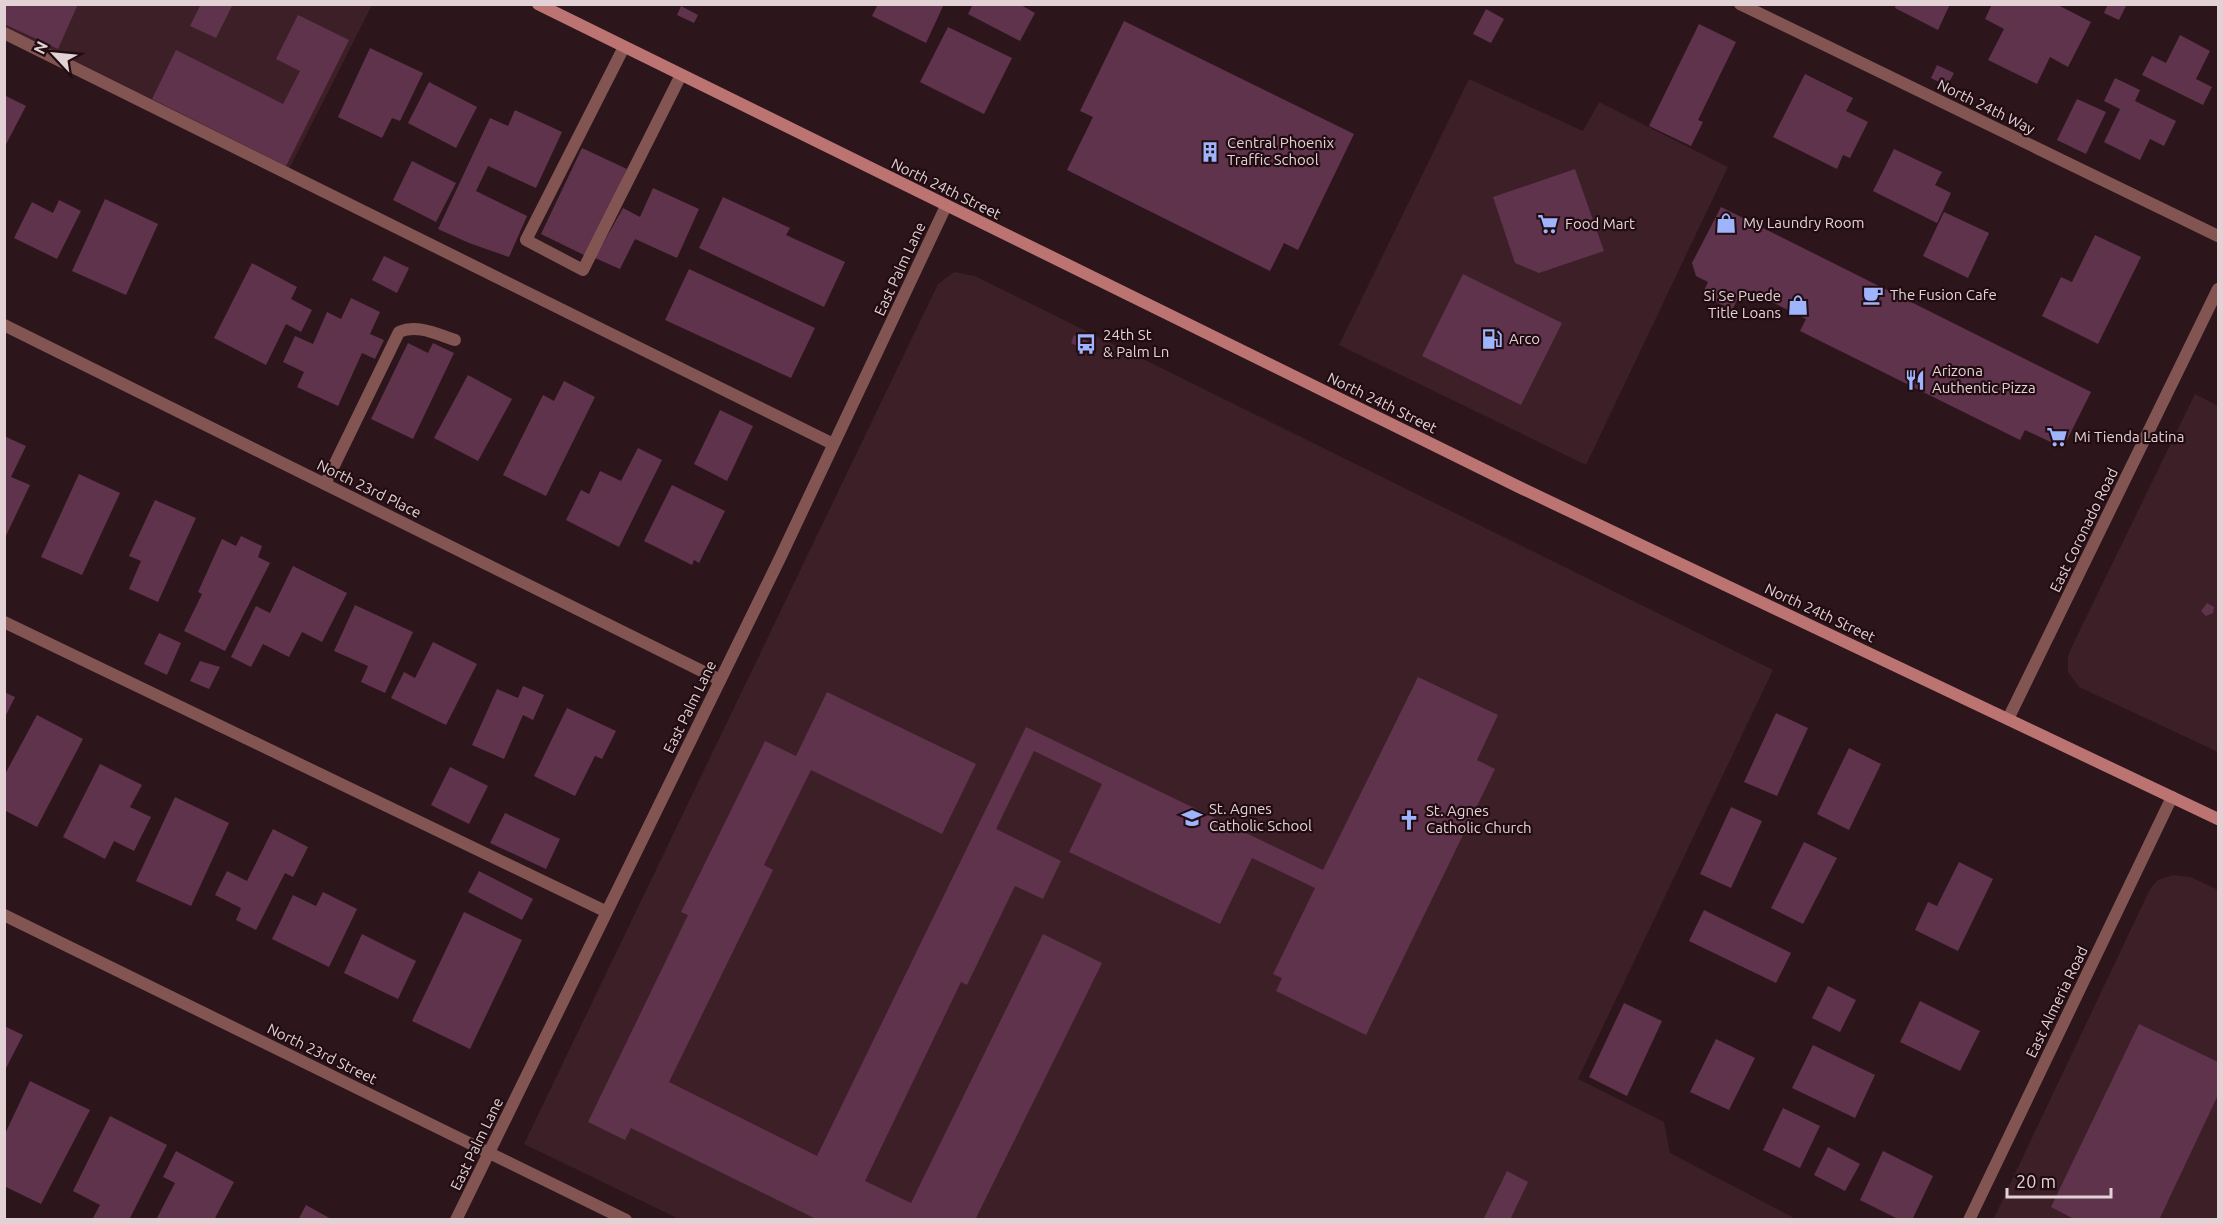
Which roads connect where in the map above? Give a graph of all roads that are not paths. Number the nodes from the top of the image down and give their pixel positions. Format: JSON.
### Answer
{"nodes":[{"id":1,"x":538,"y":4,"type":"edge"},
{"id":2,"x":1740,"y":4,"type":"edge"},
{"id":3,"x":4,"y":33,"type":"edge"},
{"id":4,"x":624,"y":47,"type":"junction"},
{"id":5,"x":681,"y":75,"type":"junction"},
{"id":6,"x":946,"y":206,"type":"junction"},
{"id":7,"x":2218,"y":236,"type":"edge"},
{"id":8,"x":2218,"y":289,"type":"edge"},
{"id":9,"x":4,"y":325,"type":"edge"},
{"id":10,"x":455,"y":340,"type":"dead end"},
{"id":11,"x":833,"y":444,"type":"junction"},
{"id":12,"x":325,"y":484,"type":"junction"},
{"id":13,"x":4,"y":622,"type":"edge"},
{"id":14,"x":720,"y":680,"type":"junction"},
{"id":15,"x":2008,"y":719,"type":"junction"},
{"id":16,"x":2172,"y":797,"type":"junction"},
{"id":17,"x":2218,"y":819,"type":"edge"},
{"id":18,"x":605,"y":911,"type":"junction"},
{"id":19,"x":4,"y":915,"type":"edge"},
{"id":20,"x":489,"y":1153,"type":"junction"},
{"id":21,"x":456,"y":1220,"type":"edge"},
{"id":22,"x":626,"y":1220,"type":"edge"},
{"id":23,"x":1969,"y":1220,"type":"edge"}],
"edges":[{"from":1,"to":4,"type":"main road","name":"North 24th Street"},
{"from":2,"to":7,"type":"street","name":"North 24th Way"},
{"from":3,"to":11,"type":"street"},
{"from":4,"to":5,"type":"main road","name":"North 24th Street"},
{"from":4,"to":5,"type":"street"},
{"from":5,"to":6,"type":"main road","name":"North 24th Street"},
{"from":6,"to":11,"type":"street","name":"East Palm Lane"},
{"from":6,"to":15,"type":"main road","name":"North 24th Street"},
{"from":8,"to":15,"type":"street","name":"East Coronado Road"},
{"from":9,"to":12,"type":"street","name":"North 23rd Place"},
{"from":10,"to":12,"type":"street"},
{"from":11,"to":14,"type":"street","name":"East Palm Lane"},
{"from":12,"to":14,"type":"street","name":"North 23rd Place"},
{"from":13,"to":18,"type":"street"},
{"from":14,"to":18,"type":"street","name":"East Palm Lane"},
{"from":15,"to":16,"type":"main road","name":"North 24th Street"},
{"from":16,"to":17,"type":"main road","name":"North 24th Street"},
{"from":16,"to":23,"type":"street","name":"East Almeria Road"},
{"from":18,"to":20,"type":"street","name":"East Palm Lane"},
{"from":19,"to":20,"type":"street","name":"North 23rd Street"},
{"from":20,"to":21,"type":"street","name":"East Palm Lane"},
{"from":20,"to":22,"type":"street","name":"North 23rd Street"}]}
